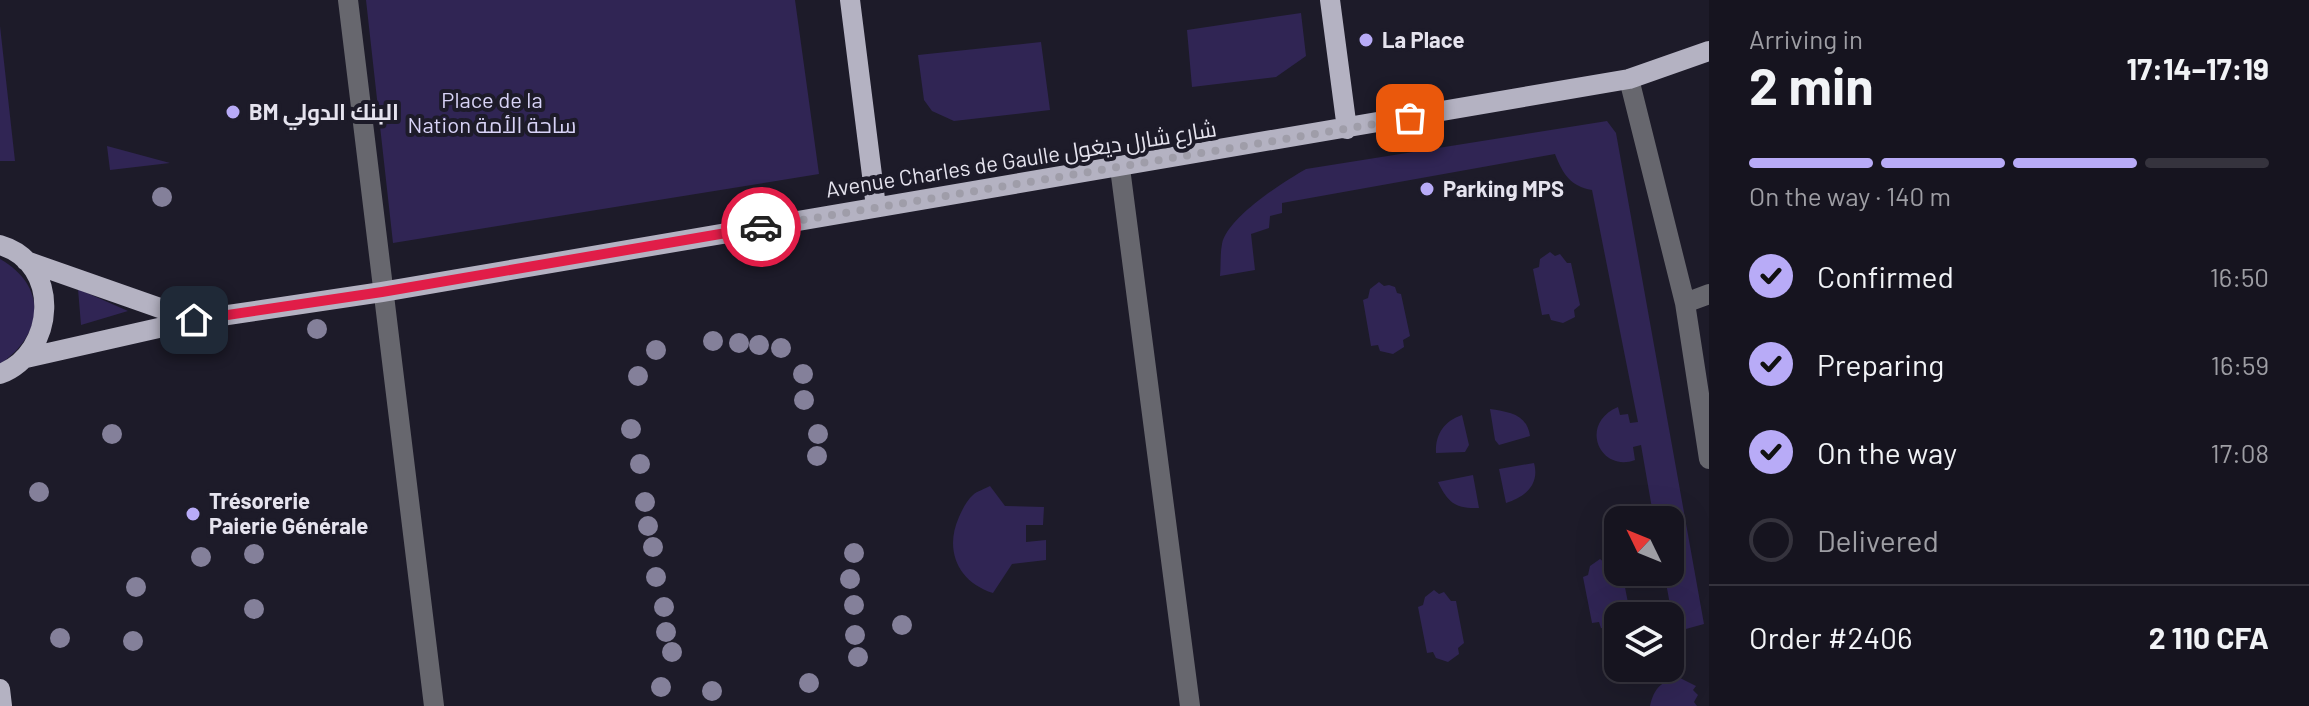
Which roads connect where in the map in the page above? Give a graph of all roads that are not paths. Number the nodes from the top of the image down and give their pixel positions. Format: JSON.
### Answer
{"nodes":[{"id":1,"x":348,"y":0,"type":"edge"},
{"id":2,"x":850,"y":0,"type":"edge"},
{"id":3,"x":1330,"y":0,"type":"edge"},
{"id":4,"x":1709,"y":51,"type":"edge"},
{"id":5,"x":1629,"y":79,"type":"junction"},
{"id":6,"x":1347,"y":129,"type":"junction"},
{"id":7,"x":1120,"y":168,"type":"junction"},
{"id":8,"x":876,"y":207,"type":"junction"},
{"id":9,"x":0,"y":245,"type":"edge"},
{"id":10,"x":26,"y":261,"type":"junction"},
{"id":11,"x":382,"y":292,"type":"junction"},
{"id":12,"x":1709,"y":294,"type":"edge"},
{"id":13,"x":1685,"y":303,"type":"junction"},
{"id":14,"x":194,"y":320,"type":"junction"},
{"id":15,"x":12,"y":367,"type":"edge"},
{"id":16,"x":0,"y":390,"type":"edge"},
{"id":17,"x":1709,"y":459,"type":"edge"},
{"id":18,"x":0,"y":689,"type":"edge"},
{"id":19,"x":2,"y":706,"type":"edge"},
{"id":20,"x":434,"y":706,"type":"edge"},
{"id":21,"x":1190,"y":706,"type":"edge"}],
"edges":[{"from":1,"to":11,"type":"street"},
{"from":2,"to":8,"type":"main road"},
{"from":3,"to":6,"type":"main road"},
{"from":4,"to":5,"type":"main road","name":"Avenue Charles de Gaulle شارع شارل ديغول"},
{"from":5,"to":6,"type":"main road","name":"Avenue Charles de Gaulle شارع شارل ديغول"},
{"from":5,"to":13,"type":"street"},
{"from":6,"to":7,"type":"main road","name":"Avenue Charles de Gaulle شارع شارل ديغول"},
{"from":7,"to":8,"type":"main road","name":"Avenue Charles de Gaulle شارع شارل ديغول"},
{"from":7,"to":21,"type":"street"},
{"from":8,"to":11,"type":"main road","name":"Avenue Charles de Gaulle شارع شارل ديغول"},
{"from":9,"to":10,"type":"main road","name":"Avenue Charles de Gaulle شارع شارل ديغول"},
{"from":10,"to":14,"type":"main road","name":"Avenue Charles de Gaulle شارع شارل ديغول"},
{"from":10,"to":15,"type":"main road"},
{"from":11,"to":14,"type":"main road","name":"Avenue Charles de Gaulle شارع شارل ديغول"},
{"from":11,"to":20,"type":"street"},
{"from":12,"to":13,"type":"street"},
{"from":13,"to":17,"type":"street"},
{"from":14,"to":15,"type":"main road","name":"Avenue Charles de Gaulle شارع شارل ديغول"},
{"from":15,"to":16,"type":"main road"},
{"from":18,"to":19,"type":"main road"}]}
